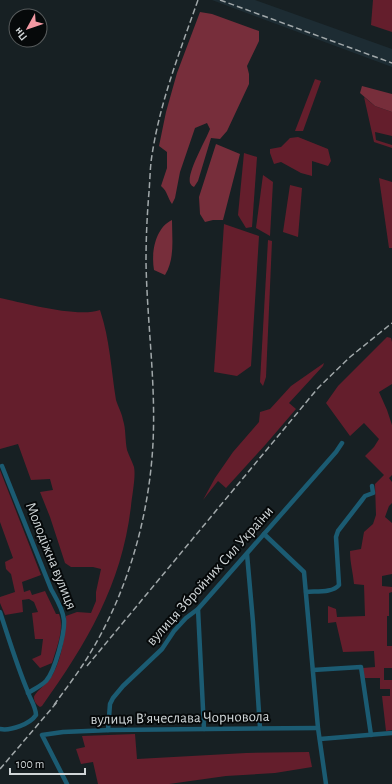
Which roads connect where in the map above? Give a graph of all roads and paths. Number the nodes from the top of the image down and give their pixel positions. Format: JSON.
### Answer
{"nodes":[{"id":1,"x":342,"y":443,"type":"dead end"},
{"id":2,"x":2,"y":466,"type":"dead end"},
{"id":3,"x":372,"y":486,"type":"dead end"},
{"id":4,"x":264,"y":534,"type":"junction"},
{"id":5,"x":247,"y":554,"type":"junction"},
{"id":6,"x":306,"y":592,"type":"junction"},
{"id":7,"x":198,"y":609,"type":"junction"},
{"id":8,"x":0,"y":612,"type":"edge"},
{"id":9,"x":2,"y":623,"type":"edge"},
{"id":10,"x":313,"y":670,"type":"junction"},
{"id":11,"x":28,"y":693,"type":"junction"},
{"id":12,"x":260,"y":728,"type":"junction"},
{"id":13,"x":318,"y":728,"type":"junction"},
{"id":14,"x":0,"y":729,"type":"edge"},
{"id":15,"x":204,"y":729,"type":"junction"},
{"id":16,"x":108,"y":730,"type":"junction"},
{"id":17,"x":392,"y":733,"type":"edge"},
{"id":18,"x":371,"y":735,"type":"junction"},
{"id":19,"x":320,"y":739,"type":"junction"},
{"id":20,"x":67,"y":784,"type":"edge"},
{"id":21,"x":326,"y":784,"type":"edge"}],
"edges":[{"from":1,"to":4,"type":"street","name":"вулиця Збройних Сил України"},
{"from":2,"to":11,"type":"street","name":"Молодіжна вулиця"},
{"from":3,"to":6,"type":"street"},
{"from":4,"to":5,"type":"street","name":"вулиця Збройних Сил України"},
{"from":4,"to":6,"type":"street"},
{"from":5,"to":7,"type":"street","name":"вулиця Збройних Сил України"},
{"from":5,"to":12,"type":"street"},
{"from":6,"to":10,"type":"street"},
{"from":7,"to":15,"type":"street"},
{"from":7,"to":16,"type":"street","name":"вулиця Збройних Сил України"},
{"from":8,"to":9,"type":"street"},
{"from":9,"to":11,"type":"street"},
{"from":10,"to":13,"type":"street"},
{"from":10,"to":18,"type":"street"},
{"from":11,"to":14,"type":"street"},
{"from":12,"to":13,"type":"street","name":"вулиця Вʼячеслава Чорновола"},
{"from":12,"to":15,"type":"street","name":"вулиця Вʼячеслава Чорновола"},
{"from":13,"to":19,"type":"street"},
{"from":15,"to":16,"type":"street","name":"вулиця Вʼячеслава Чорновола"},
{"from":16,"to":20,"type":"street","name":"вулиця Вʼячеслава Чорновола"},
{"from":17,"to":18,"type":"street"},
{"from":18,"to":19,"type":"street"},
{"from":19,"to":21,"type":"street"}]}
